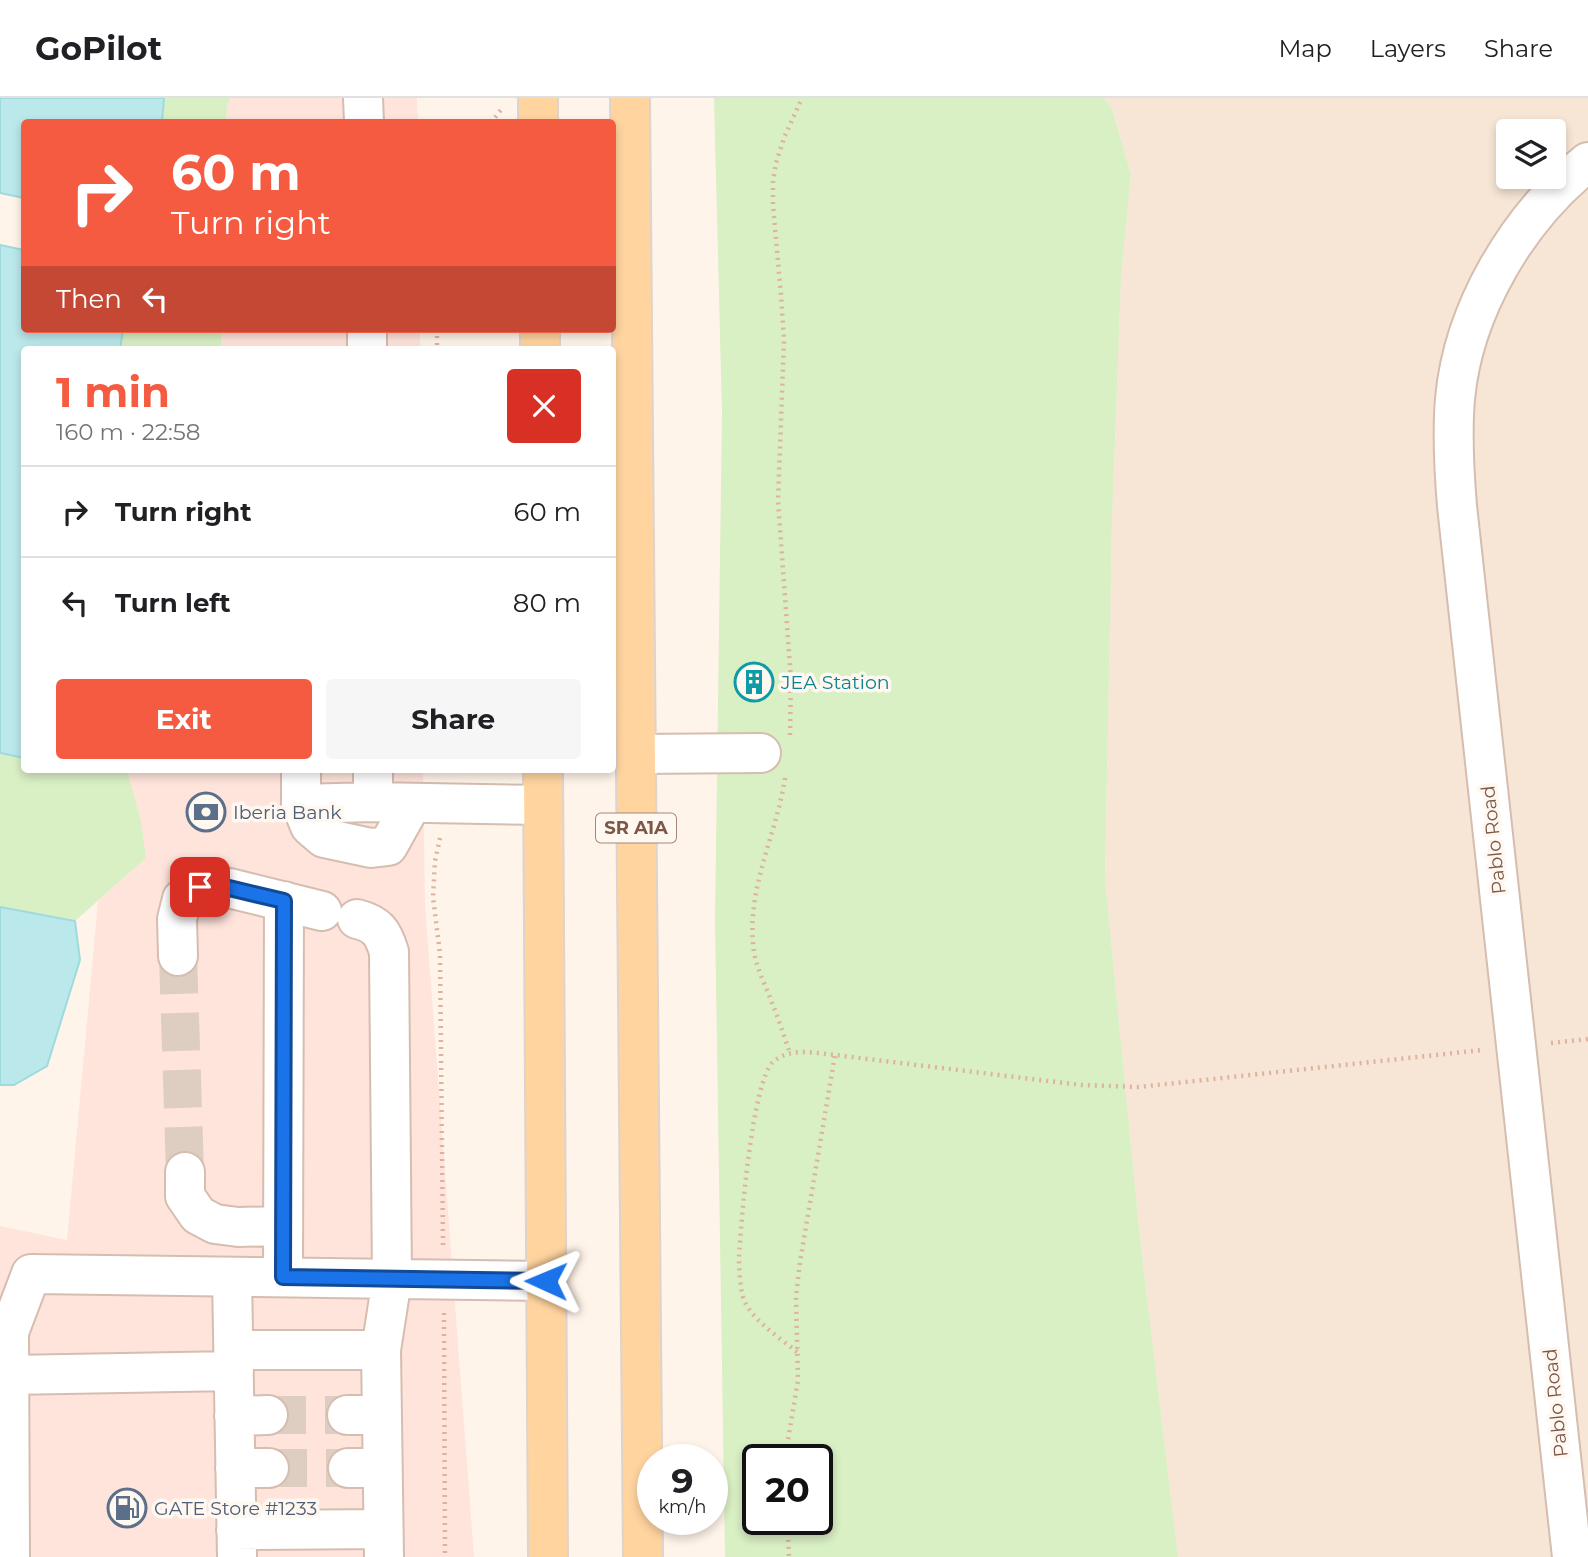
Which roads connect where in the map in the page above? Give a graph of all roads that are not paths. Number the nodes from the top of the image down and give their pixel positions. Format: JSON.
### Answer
{"nodes":[{"id":1,"x":363,"y":98,"type":"edge"},
{"id":2,"x":538,"y":98,"type":"edge"},
{"id":3,"x":630,"y":98,"type":"edge"},
{"id":4,"x":364,"y":119,"type":"edge"},
{"id":5,"x":538,"y":119,"type":"edge"},
{"id":6,"x":1588,"y":162,"type":"edge"},
{"id":7,"x":636,"y":754,"type":"junction"},
{"id":8,"x":779,"y":755,"type":"road end"},
{"id":9,"x":373,"y":786,"type":"edge"},
{"id":10,"x":301,"y":787,"type":"edge"},
{"id":11,"x":543,"y":788,"type":"edge"},
{"id":12,"x":427,"y":803,"type":"junction"},
{"id":13,"x":284,"y":901,"type":"junction"},
{"id":14,"x":178,"y":956,"type":"tunnel mouth"},
{"id":15,"x":185,"y":1172,"type":"tunnel mouth"},
{"id":16,"x":283,"y":1226,"type":"junction"},
{"id":17,"x":232,"y":1277,"type":"junction"},
{"id":18,"x":283,"y":1277,"type":"junction"},
{"id":19,"x":392,"y":1279,"type":"junction"},
{"id":20,"x":546,"y":1281,"type":"junction"},
{"id":21,"x":381,"y":1350,"type":"junction"},
{"id":22,"x":234,"y":1361,"type":"junction"},
{"id":23,"x":9,"y":1375,"type":"junction"},
{"id":24,"x":237,"y":1543,"type":"edge"},
{"id":25,"x":383,"y":1543,"type":"edge"},
{"id":26,"x":10,"y":1557,"type":"edge"},
{"id":27,"x":548,"y":1557,"type":"edge"},
{"id":28,"x":643,"y":1557,"type":"edge"},
{"id":29,"x":1572,"y":1557,"type":"edge"}],
"edges":[{"from":1,"to":4,"type":"street"},
{"from":2,"to":5,"type":"main road"},
{"from":3,"to":7,"type":"main road","number":"SR A1A"},
{"from":6,"to":29,"type":"street","name":"Pablo Road"},
{"from":7,"to":8,"type":"street"},
{"from":7,"to":28,"type":"main road","number":"SR A1A"},
{"from":9,"to":10,"type":"street"},
{"from":9,"to":12,"type":"street"},
{"from":10,"to":12,"type":"street"},
{"from":11,"to":12,"type":"street"},
{"from":11,"to":20,"type":"main road"},
{"from":13,"to":14,"type":"street"},
{"from":13,"to":16,"type":"street"},
{"from":13,"to":19,"type":"street"},
{"from":15,"to":16,"type":"street"},
{"from":16,"to":18,"type":"street"},
{"from":17,"to":18,"type":"street"},
{"from":17,"to":22,"type":"street"},
{"from":17,"to":23,"type":"street"},
{"from":18,"to":19,"type":"street"},
{"from":19,"to":20,"type":"street"},
{"from":19,"to":21,"type":"street"},
{"from":20,"to":27,"type":"main road"},
{"from":21,"to":22,"type":"street"},
{"from":21,"to":25,"type":"street"},
{"from":22,"to":23,"type":"street"},
{"from":22,"to":24,"type":"street"},
{"from":23,"to":26,"type":"street"},
{"from":24,"to":25,"type":"street"}]}
